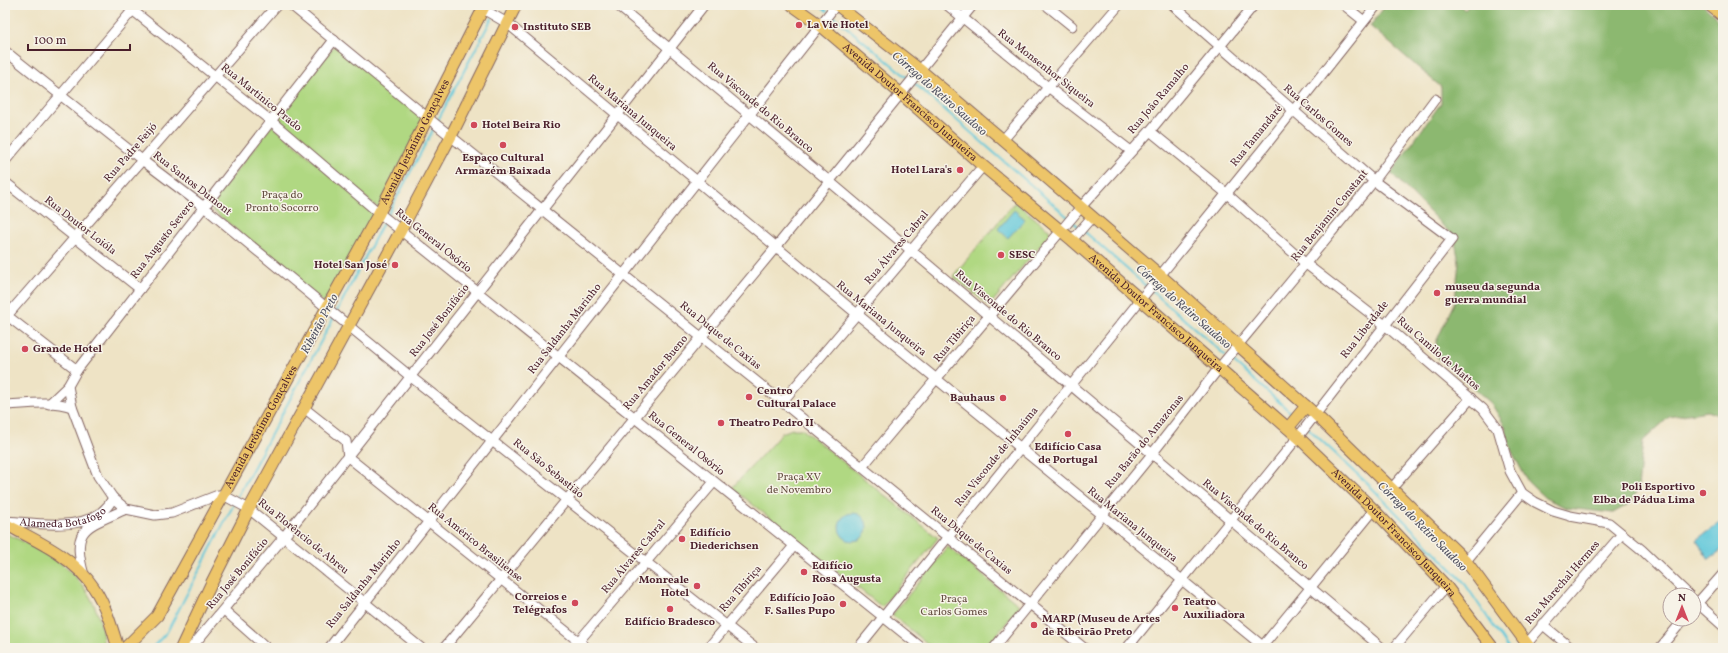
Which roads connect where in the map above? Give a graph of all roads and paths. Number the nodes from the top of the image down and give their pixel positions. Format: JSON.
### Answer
{"nodes":[{"id":1,"x":277,"y":5,"type":"edge"},
{"id":2,"x":291,"y":5,"type":"edge"},
{"id":3,"x":516,"y":5,"type":"edge"},
{"id":4,"x":617,"y":5,"type":"edge"},
{"id":5,"x":704,"y":5,"type":"edge"},
{"id":6,"x":792,"y":5,"type":"edge"},
{"id":7,"x":947,"y":5,"type":"edge"},
{"id":8,"x":973,"y":5,"type":"edge"},
{"id":9,"x":1119,"y":5,"type":"edge"},
{"id":10,"x":1174,"y":5,"type":"edge"},
{"id":11,"x":1254,"y":5,"type":"edge"},
{"id":12,"x":1344,"y":5,"type":"edge"},
{"id":13,"x":1377,"y":5,"type":"edge"},
{"id":14,"x":1710,"y":5,"type":"edge"},
{"id":15,"x":836,"y":6,"type":"edge"},
{"id":16,"x":1051,"y":6,"type":"edge"},
{"id":17,"x":132,"y":7,"type":"edge"},
{"id":18,"x":485,"y":9,"type":"edge"},
{"id":19,"x":1723,"y":16,"type":"edge"},
{"id":20,"x":962,"y":18,"type":"junction"},
{"id":21,"x":504,"y":21,"type":"junction"},
{"id":22,"x":1364,"y":21,"type":"junction"},
{"id":23,"x":822,"y":23,"type":"junction"},
{"id":24,"x":1072,"y":26,"type":"dead end"},
{"id":25,"x":334,"y":40,"type":"junction"},
{"id":26,"x":1220,"y":45,"type":"junction"},
{"id":27,"x":670,"y":49,"type":"junction"},
{"id":28,"x":5,"y":51,"type":"edge"},
{"id":29,"x":917,"y":72,"type":"junction"},
{"id":30,"x":214,"y":76,"type":"junction"},
{"id":31,"x":1048,"y":87,"type":"junction"},
{"id":32,"x":903,"y":90,"type":"junction"},
{"id":33,"x":60,"y":94,"type":"junction"},
{"id":34,"x":1435,"y":99,"type":"dead end"},
{"id":35,"x":1293,"y":111,"type":"junction"},
{"id":36,"x":750,"y":115,"type":"junction"},
{"id":37,"x":617,"y":116,"type":"junction"},
{"id":38,"x":431,"y":120,"type":"junction"},
{"id":39,"x":271,"y":121,"type":"junction"},
{"id":40,"x":1150,"y":131,"type":"junction"},
{"id":41,"x":449,"y":134,"type":"junction"},
{"id":42,"x":1003,"y":140,"type":"junction"},
{"id":43,"x":1131,"y":151,"type":"junction"},
{"id":44,"x":5,"y":160,"type":"edge"},
{"id":45,"x":142,"y":160,"type":"junction"},
{"id":46,"x":983,"y":166,"type":"junction"},
{"id":47,"x":829,"y":181,"type":"junction"},
{"id":48,"x":1374,"y":181,"type":"junction"},
{"id":49,"x":5,"y":182,"type":"edge"},
{"id":50,"x":696,"y":182,"type":"junction"},
{"id":51,"x":1226,"y":193,"type":"junction"},
{"id":52,"x":204,"y":207,"type":"junction"},
{"id":53,"x":543,"y":209,"type":"junction"},
{"id":54,"x":1079,"y":210,"type":"junction"},
{"id":55,"x":382,"y":215,"type":"junction"},
{"id":56,"x":1090,"y":219,"type":"junction"},
{"id":57,"x":399,"y":228,"type":"junction"},
{"id":58,"x":1064,"y":228,"type":"junction"},
{"id":59,"x":75,"y":238,"type":"junction"},
{"id":60,"x":1074,"y":238,"type":"junction"},
{"id":61,"x":1452,"y":239,"type":"joint"},
{"id":62,"x":776,"y":247,"type":"junction"},
{"id":63,"x":910,"y":250,"type":"junction"},
{"id":64,"x":1306,"y":264,"type":"junction"},
{"id":65,"x":623,"y":274,"type":"junction"},
{"id":66,"x":1158,"y":279,"type":"junction"},
{"id":67,"x":140,"y":289,"type":"junction"},
{"id":68,"x":478,"y":292,"type":"junction"},
{"id":69,"x":1142,"y":297,"type":"junction"},
{"id":70,"x":329,"y":310,"type":"junction"},
{"id":71,"x":856,"y":314,"type":"junction"},
{"id":72,"x":6,"y":316,"type":"edge"},
{"id":73,"x":989,"y":316,"type":"junction"},
{"id":74,"x":346,"y":324,"type":"junction"},
{"id":75,"x":1385,"y":324,"type":"junction"},
{"id":76,"x":701,"y":337,"type":"junction"},
{"id":77,"x":1236,"y":347,"type":"junction"},
{"id":78,"x":558,"y":357,"type":"junction"},
{"id":79,"x":1221,"y":365,"type":"junction"},
{"id":80,"x":76,"y":370,"type":"junction"},
{"id":81,"x":411,"y":377,"type":"junction"},
{"id":82,"x":936,"y":380,"type":"junction"},
{"id":83,"x":1071,"y":385,"type":"junction"},
{"id":84,"x":68,"y":386,"type":"junction"},
{"id":85,"x":1471,"y":398,"type":"junction"},
{"id":86,"x":782,"y":402,"type":"junction"},
{"id":87,"x":49,"y":404,"type":"junction"},
{"id":88,"x":5,"y":405,"type":"edge"},
{"id":89,"x":72,"y":407,"type":"junction"},
{"id":90,"x":304,"y":408,"type":"junction"},
{"id":91,"x":1304,"y":408,"type":"junction"},
{"id":92,"x":1312,"y":417,"type":"junction"},
{"id":93,"x":634,"y":418,"type":"junction"},
{"id":94,"x":1290,"y":426,"type":"junction"},
{"id":95,"x":1299,"y":434,"type":"junction"},
{"id":96,"x":492,"y":440,"type":"junction"},
{"id":97,"x":1020,"y":448,"type":"junction"},
{"id":98,"x":1152,"y":454,"type":"junction"},
{"id":99,"x":348,"y":456,"type":"junction"},
{"id":100,"x":862,"y":467,"type":"junction"},
{"id":101,"x":714,"y":482,"type":"junction"},
{"id":102,"x":1392,"y":488,"type":"junction"},
{"id":103,"x":1522,"y":493,"type":"junction"},
{"id":104,"x":226,"y":496,"type":"junction"},
{"id":105,"x":113,"y":498,"type":"junction"},
{"id":106,"x":567,"y":500,"type":"junction"},
{"id":107,"x":246,"y":508,"type":"junction"},
{"id":108,"x":126,"y":509,"type":"junction"},
{"id":109,"x":1374,"y":510,"type":"junction"},
{"id":110,"x":1101,"y":516,"type":"junction"},
{"id":111,"x":1231,"y":520,"type":"junction"},
{"id":112,"x":5,"y":521,"type":"edge"},
{"id":113,"x":429,"y":522,"type":"junction"},
{"id":114,"x":5,"y":524,"type":"edge"},
{"id":115,"x":1622,"y":534,"type":"junction"},
{"id":116,"x":948,"y":537,"type":"junction"},
{"id":117,"x":283,"y":538,"type":"junction"},
{"id":118,"x":794,"y":546,"type":"junction"},
{"id":119,"x":1466,"y":561,"type":"junction"},
{"id":120,"x":645,"y":563,"type":"junction"},
{"id":121,"x":1723,"y":574,"type":"edge"},
{"id":122,"x":84,"y":575,"type":"junction"},
{"id":123,"x":501,"y":579,"type":"junction"},
{"id":124,"x":1182,"y":581,"type":"junction"},
{"id":125,"x":1446,"y":586,"type":"junction"},
{"id":126,"x":1681,"y":587,"type":"edge"},
{"id":127,"x":1311,"y":588,"type":"junction"},
{"id":128,"x":1702,"y":596,"type":"edge"},
{"id":129,"x":202,"y":602,"type":"junction"},
{"id":130,"x":365,"y":602,"type":"junction"},
{"id":131,"x":1029,"y":604,"type":"junction"},
{"id":132,"x":1702,"y":609,"type":"edge"},
{"id":133,"x":224,"y":610,"type":"junction"},
{"id":134,"x":883,"y":617,"type":"junction"},
{"id":135,"x":726,"y":624,"type":"junction"},
{"id":136,"x":1542,"y":624,"type":"junction"},
{"id":137,"x":1723,"y":626,"type":"edge"},
{"id":138,"x":1677,"y":627,"type":"edge"},
{"id":139,"x":576,"y":645,"type":"edge"},
{"id":140,"x":1527,"y":646,"type":"edge"},
{"id":141,"x":1263,"y":647,"type":"edge"},
{"id":142,"x":118,"y":648,"type":"edge"},
{"id":143,"x":125,"y":648,"type":"edge"},
{"id":144,"x":172,"y":648,"type":"edge"},
{"id":145,"x":181,"y":648,"type":"edge"},
{"id":146,"x":191,"y":648,"type":"edge"},
{"id":147,"x":267,"y":648,"type":"edge"},
{"id":148,"x":329,"y":648,"type":"edge"},
{"id":149,"x":421,"y":648,"type":"edge"},
{"id":150,"x":444,"y":648,"type":"edge"},
{"id":151,"x":587,"y":648,"type":"edge"},
{"id":152,"x":708,"y":648,"type":"edge"},
{"id":153,"x":755,"y":648,"type":"edge"},
{"id":154,"x":858,"y":648,"type":"edge"},
{"id":155,"x":922,"y":648,"type":"edge"},
{"id":156,"x":994,"y":648,"type":"edge"},
{"id":157,"x":1084,"y":648,"type":"edge"},
{"id":158,"x":1128,"y":648,"type":"edge"},
{"id":159,"x":1382,"y":648,"type":"edge"},
{"id":160,"x":1394,"y":648,"type":"edge"},
{"id":161,"x":1493,"y":648,"type":"edge"},
{"id":162,"x":1571,"y":648,"type":"edge"},
{"id":163,"x":1660,"y":648,"type":"edge"}],
"edges":[{"from":1,"to":30,"type":"street","name":"Rua Padre Feijó"},
{"from":2,"to":25,"type":"street","name":"Rua Duque de Caxias"},
{"from":3,"to":21,"type":"main road"},
{"from":4,"to":27,"type":"street","name":"Rua Visconde do Rio Branco"},
{"from":5,"to":27,"type":"street","name":"Rua José Bonifácio"},
{"from":6,"to":23,"type":"main road","name":"Avenida Doutor Francisco Junqueira"},
{"from":7,"to":20,"type":"street","name":"Rua Monsenhor Siqueira"},
{"from":8,"to":20,"type":"street","name":"Rua Amador Bueno"},
{"from":9,"to":31,"type":"street"},
{"from":10,"to":26,"type":"street","name":"Rua Carlos Gomes"},
{"from":11,"to":26,"type":"street","name":"Rua João Ramalho"},
{"from":12,"to":22,"type":"street"},
{"from":13,"to":22,"type":"street","name":"Rua Tamandaré"},
{"from":14,"to":19,"type":"main road"},
{"from":15,"to":23,"type":"street","name":"Rua Saldanha Marinho"},
{"from":15,"to":29,"type":"main road"},
{"from":16,"to":24,"type":"street"},
{"from":17,"to":30,"type":"street","name":"Rua Martinico Prado"},
{"from":17,"to":33,"type":"street"},
{"from":18,"to":21,"type":"street","name":"Rua Mariana Junqueira"},
{"from":18,"to":38,"type":"main road","name":"Avenida Jerônimo Gonçalves"},
{"from":20,"to":29,"type":"street","name":"Rua Amador Bueno"},
{"from":20,"to":31,"type":"street","name":"Rua Monsenhor Siqueira"},
{"from":21,"to":37,"type":"street","name":"Rua Mariana Junqueira"},
{"from":21,"to":41,"type":"main road"},
{"from":22,"to":35,"type":"street","name":"Rua Tamandaré"},
{"from":23,"to":32,"type":"main road","name":"Avenida Doutor Francisco Junqueira"},
{"from":23,"to":36,"type":"street","name":"Rua Saldanha Marinho"},
{"from":25,"to":38,"type":"street","name":"Rua Duque de Caxias"},
{"from":25,"to":39,"type":"street","name":"Rua Augusto Severo"},
{"from":26,"to":35,"type":"street","name":"Rua Carlos Gomes"},
{"from":26,"to":40,"type":"street","name":"Rua João Ramalho"},
{"from":27,"to":36,"type":"street","name":"Rua Visconde do Rio Branco"},
{"from":27,"to":37,"type":"street","name":"Rua José Bonifácio"},
{"from":28,"to":33,"type":"street","name":"Rua Santos Dumont"},
{"from":29,"to":32,"type":"street","name":"Rua Amador Bueno"},
{"from":29,"to":42,"type":"main road"},
{"from":30,"to":39,"type":"street","name":"Rua Martinico Prado"},
{"from":30,"to":45,"type":"street","name":"Rua Padre Feijó"},
{"from":31,"to":42,"type":"street"},
{"from":31,"to":43,"type":"street","name":"Rua Monsenhor Siqueira"},
{"from":32,"to":46,"type":"main road","name":"Avenida Doutor Francisco Junqueira"},
{"from":32,"to":47,"type":"street","name":"Rua Amador Bueno"},
{"from":33,"to":44,"type":"street"},
{"from":33,"to":45,"type":"street","name":"Rua Santos Dumont"},
{"from":34,"to":48,"type":"street","name":"Rua Benjamin Constant"},
{"from":35,"to":48,"type":"street","name":"Rua Carlos Gomes"},
{"from":35,"to":51,"type":"street","name":"Rua Tamandaré"},
{"from":36,"to":47,"type":"street","name":"Rua Visconde do Rio Branco"},
{"from":36,"to":50,"type":"street","name":"Rua Saldanha Marinho"},
{"from":37,"to":50,"type":"street","name":"Rua Mariana Junqueira"},
{"from":37,"to":53,"type":"street","name":"Rua José Bonifácio"},
{"from":38,"to":41,"type":"street","name":"Rua Duque de Caxias"},
{"from":38,"to":55,"type":"main road","name":"Avenida Jerônimo Gonçalves"},
{"from":39,"to":52,"type":"street","name":"Rua Augusto Severo"},
{"from":39,"to":55,"type":"street","name":"Rua Martinico Prado"},
{"from":40,"to":43,"type":"street","name":"Rua João Ramalho"},
{"from":40,"to":51,"type":"street","name":"Rua Camilo de Mattos"},
{"from":41,"to":53,"type":"street","name":"Rua Duque de Caxias"},
{"from":41,"to":57,"type":"main road"},
{"from":42,"to":54,"type":"main road"},
{"from":43,"to":54,"type":"street","name":"Rua João Ramalho"},
{"from":45,"to":52,"type":"street","name":"Rua Santos Dumont"},
{"from":45,"to":59,"type":"street","name":"Rua Padre Feijó"},
{"from":46,"to":58,"type":"main road","name":"Avenida Doutor Francisco Junqueira"},
{"from":46,"to":63,"type":"street","name":"Rua Álvares Cabral"},
{"from":47,"to":62,"type":"street","name":"Rua Amador Bueno"},
{"from":47,"to":63,"type":"street","name":"Rua Visconde do Rio Branco"},
{"from":48,"to":61,"type":"street","name":"Rua Carlos Gomes"},
{"from":48,"to":64,"type":"street","name":"Rua Benjamin Constant"},
{"from":49,"to":59,"type":"street","name":"Rua Doutor Loióla"},
{"from":50,"to":62,"type":"street","name":"Rua Mariana Junqueira"},
{"from":50,"to":65,"type":"street","name":"Rua Saldanha Marinho"},
{"from":51,"to":64,"type":"street","name":"Rua Camilo de Mattos"},
{"from":51,"to":66,"type":"street","name":"Rua Tamandaré"},
{"from":52,"to":67,"type":"street","name":"Rua Augusto Severo"},
{"from":52,"to":70,"type":"street","name":"Rua Santos Dumont"},
{"from":53,"to":65,"type":"street","name":"Rua Duque de Caxias"},
{"from":53,"to":68,"type":"street","name":"Rua José Bonifácio"},
{"from":54,"to":56,"type":"main road"},
{"from":54,"to":58,"type":"street","name":"Rua Tibiriça"},
{"from":55,"to":57,"type":"street","name":"Rua General Osório"},
{"from":55,"to":70,"type":"main road","name":"Avenida Jerônimo Gonçalves"},
{"from":56,"to":60,"type":"street"},
{"from":56,"to":66,"type":"main road"},
{"from":57,"to":68,"type":"street","name":"Rua General Osório"},
{"from":57,"to":74,"type":"main road"},
{"from":58,"to":60,"type":"main road","name":"Avenida Doutor Francisco Junqueira"},
{"from":58,"to":73,"type":"street","name":"Rua Tibiriça"},
{"from":59,"to":67,"type":"street","name":"Rua Doutor Loióla"},
{"from":59,"to":72,"type":"street","name":"Rua Padre Feijó"},
{"from":60,"to":69,"type":"main road","name":"Avenida Doutor Francisco Junqueira"},
{"from":61,"to":75,"type":"street","name":"Rua Liberdade"},
{"from":62,"to":71,"type":"street","name":"Rua Mariana Junqueira"},
{"from":62,"to":76,"type":"street","name":"Rua Amador Bueno"},
{"from":63,"to":71,"type":"street","name":"Rua Álvares Cabral"},
{"from":63,"to":73,"type":"street","name":"Rua Visconde do Rio Branco"},
{"from":64,"to":75,"type":"street","name":"Rua Camilo de Mattos"},
{"from":64,"to":77,"type":"street","name":"Rua Benjamin Constant"},
{"from":65,"to":76,"type":"street","name":"Rua Duque de Caxias"},
{"from":65,"to":78,"type":"street","name":"Rua Saldanha Marinho"},
{"from":66,"to":69,"type":"street","name":"Rua Visconde de Inhaúma"},
{"from":66,"to":77,"type":"main road"},
{"from":67,"to":80,"type":"street","name":"Rua Augusto Severo"},
{"from":68,"to":78,"type":"street","name":"Rua General Osório"},
{"from":68,"to":81,"type":"street","name":"Rua José Bonifácio"},
{"from":69,"to":79,"type":"main road","name":"Avenida Doutor Francisco Junqueira"},
{"from":69,"to":83,"type":"street","name":"Rua Visconde de Inhaúma"},
{"from":70,"to":74,"type":"street","name":"Rua São Sebastião"},
{"from":70,"to":104,"type":"main road","name":"Avenida Jerônimo Gonçalves"},
{"from":71,"to":82,"type":"street","name":"Rua Mariana Junqueira"},
{"from":71,"to":86,"type":"street","name":"Rua Álvares Cabral"},
{"from":72,"to":80,"type":"street"},
{"from":73,"to":82,"type":"street","name":"Rua Tibiriça"},
{"from":73,"to":83,"type":"street","name":"Rua Visconde do Rio Branco"},
{"from":74,"to":81,"type":"street","name":"Rua São Sebastião"},
{"from":74,"to":90,"type":"main road"},
{"from":75,"to":85,"type":"street","name":"Rua Camilo de Mattos"},
{"from":75,"to":92,"type":"street","name":"Rua Liberdade"},
{"from":76,"to":86,"type":"street","name":"Rua Duque de Caxias"},
{"from":76,"to":93,"type":"street","name":"Rua Amador Bueno"},
{"from":77,"to":79,"type":"street","name":"Rua Barão do Amazonas"},
{"from":77,"to":91,"type":"main road"},
{"from":78,"to":93,"type":"street","name":"Rua General Osório"},
{"from":78,"to":96,"type":"street","name":"Rua Saldanha Marinho"},
{"from":79,"to":94,"type":"main road","name":"Avenida Doutor Francisco Junqueira"},
{"from":79,"to":98,"type":"street","name":"Rua Barão do Amazonas"},
{"from":80,"to":84,"type":"street","name":"Rua Augusto Severo"},
{"from":81,"to":96,"type":"street","name":"Rua São Sebastião"},
{"from":81,"to":99,"type":"street","name":"Rua José Bonifácio"},
{"from":82,"to":97,"type":"street","name":"Rua Mariana Junqueira"},
{"from":82,"to":100,"type":"street","name":"Rua Tibiriça"},
{"from":83,"to":97,"type":"street","name":"Rua Visconde de Inhaúma"},
{"from":83,"to":98,"type":"street","name":"Rua Visconde do Rio Branco"},
{"from":84,"to":87,"type":"street","name":"Rua Augusto Severo"},
{"from":84,"to":89,"type":"street"},
{"from":85,"to":102,"type":"street"},
{"from":85,"to":103,"type":"street","name":"Rua Camilo de Mattos"},
{"from":86,"to":100,"type":"street","name":"Rua Duque de Caxias"},
{"from":87,"to":88,"type":"street"},
{"from":87,"to":89,"type":"street"},
{"from":89,"to":105,"type":"street"},
{"from":90,"to":99,"type":"street"},
{"from":90,"to":107,"type":"main road"},
{"from":91,"to":92,"type":"main road"},
{"from":91,"to":94,"type":"main road"},
{"from":92,"to":95,"type":"street","name":"Rua Liberdade"},
{"from":92,"to":102,"type":"main road"},
{"from":93,"to":101,"type":"street","name":"Rua General Osório"},
{"from":93,"to":106,"type":"street","name":"Rua Amador Bueno"},
{"from":94,"to":95,"type":"main road","name":"Avenida Doutor Francisco Junqueira"},
{"from":95,"to":109,"type":"main road","name":"Avenida Doutor Francisco Junqueira"},
{"from":95,"to":111,"type":"street","name":"Rua Liberdade"},
{"from":96,"to":106,"type":"street","name":"Rua São Sebastião"},
{"from":96,"to":113,"type":"street","name":"Rua Saldanha Marinho"},
{"from":97,"to":110,"type":"street","name":"Rua Mariana Junqueira"},
{"from":97,"to":116,"type":"street","name":"Rua Visconde de Inhaúma"},
{"from":98,"to":110,"type":"street","name":"Rua Barão do Amazonas"},
{"from":98,"to":111,"type":"street","name":"Rua Visconde do Rio Branco"},
{"from":99,"to":113,"type":"street","name":"Rua Américo Brasiliense"},
{"from":99,"to":117,"type":"street","name":"Rua José Bonifácio"},
{"from":100,"to":116,"type":"street","name":"Rua Duque de Caxias"},
{"from":101,"to":118,"type":"street","name":"Rua General Osório"},
{"from":101,"to":120,"type":"street","name":"Rua Álvares Cabral"},
{"from":102,"to":119,"type":"main road"},
{"from":103,"to":115,"type":"street","name":"Rua Camilo de Mattos"},
{"from":103,"to":119,"type":"street"},
{"from":104,"to":107,"type":"street","name":"Rua Florêncio de Abreu"},
{"from":104,"to":108,"type":"street"},
{"from":104,"to":143,"type":"main road","name":"Avenida Jerônimo Gonçalves"},
{"from":105,"to":108,"type":"street"},
{"from":105,"to":112,"type":"street","name":"Alameda Botafogo"},
{"from":106,"to":120,"type":"street","name":"Rua São Sebastião"},
{"from":106,"to":123,"type":"street","name":"Rua Amador Bueno"},
{"from":107,"to":117,"type":"street","name":"Rua Florêncio de Abreu"},
{"from":107,"to":129,"type":"main road"},
{"from":108,"to":122,"type":"street","name":"Alameda Botafogo"},
{"from":109,"to":125,"type":"main road","name":"Avenida Doutor Francisco Junqueira"},
{"from":109,"to":127,"type":"street"},
{"from":110,"to":124,"type":"street","name":"Rua Mariana Junqueira"},
{"from":110,"to":131,"type":"street","name":"Rua Barão do Amazonas"},
{"from":111,"to":124,"type":"street","name":"Rua Liberdade"},
{"from":111,"to":127,"type":"street","name":"Rua Visconde do Rio Branco"},
{"from":113,"to":123,"type":"street","name":"Rua Américo Brasiliense"},
{"from":113,"to":130,"type":"street","name":"Rua Saldanha Marinho"},
{"from":114,"to":122,"type":"main road","name":"Alameda Botafogo"},
{"from":115,"to":126,"type":"street","name":"Rua Camilo de Mattos"},
{"from":115,"to":136,"type":"street","name":"Rua Marechal Hermes"},
{"from":116,"to":131,"type":"street","name":"Rua Duque de Caxias"},
{"from":116,"to":134,"type":"street","name":"Rua Visconde de Inhaúma"},
{"from":117,"to":130,"type":"street","name":"Rua Florêncio de Abreu"},
{"from":117,"to":133,"type":"street","name":"Rua José Bonifácio"},
{"from":118,"to":134,"type":"street","name":"Rua General Osório"},
{"from":118,"to":135,"type":"street","name":"Rua Tibiriça"},
{"from":119,"to":140,"type":"main road"},
{"from":120,"to":135,"type":"street","name":"Rua São Sebastião"},
{"from":120,"to":139,"type":"street","name":"Rua Álvares Cabral"},
{"from":121,"to":128,"type":"street"},
{"from":122,"to":142,"type":"main road","name":"Alameda Botafogo"},
{"from":123,"to":139,"type":"street","name":"Rua Américo Brasiliense"},
{"from":123,"to":150,"type":"street","name":"Rua Amador Bueno"},
{"from":124,"to":141,"type":"street","name":"Rua Mariana Junqueira"},
{"from":124,"to":158,"type":"street","name":"Rua Liberdade"},
{"from":125,"to":160,"type":"street"},
{"from":125,"to":161,"type":"main road","name":"Avenida Doutor Francisco Junqueira"},
{"from":127,"to":141,"type":"street"},
{"from":127,"to":159,"type":"street","name":"Rua Visconde do Rio Branco"},
{"from":129,"to":144,"type":"main road"},
{"from":129,"to":145,"type":"main road"},
{"from":130,"to":148,"type":"street","name":"Rua Saldanha Marinho"},
{"from":130,"to":149,"type":"street","name":"Rua Florêncio de Abreu"},
{"from":131,"to":156,"type":"street","name":"Rua Barão do Amazonas"},
{"from":131,"to":157,"type":"street","name":"Rua Duque de Caxias"},
{"from":132,"to":137,"type":"street"},
{"from":133,"to":146,"type":"street","name":"Rua José Bonifácio"},
{"from":133,"to":147,"type":"street"},
{"from":134,"to":154,"type":"street","name":"Rua Visconde de Inhaúma"},
{"from":134,"to":155,"type":"street","name":"Rua General Osório"},
{"from":135,"to":152,"type":"street","name":"Rua Tibiriça"},
{"from":135,"to":153,"type":"street","name":"Rua São Sebastião"},
{"from":136,"to":140,"type":"street","name":"Rua Marechal Hermes"},
{"from":136,"to":162,"type":"street"},
{"from":138,"to":163,"type":"street"},
{"from":139,"to":151,"type":"street","name":"Rua Américo Brasiliense"}]}
